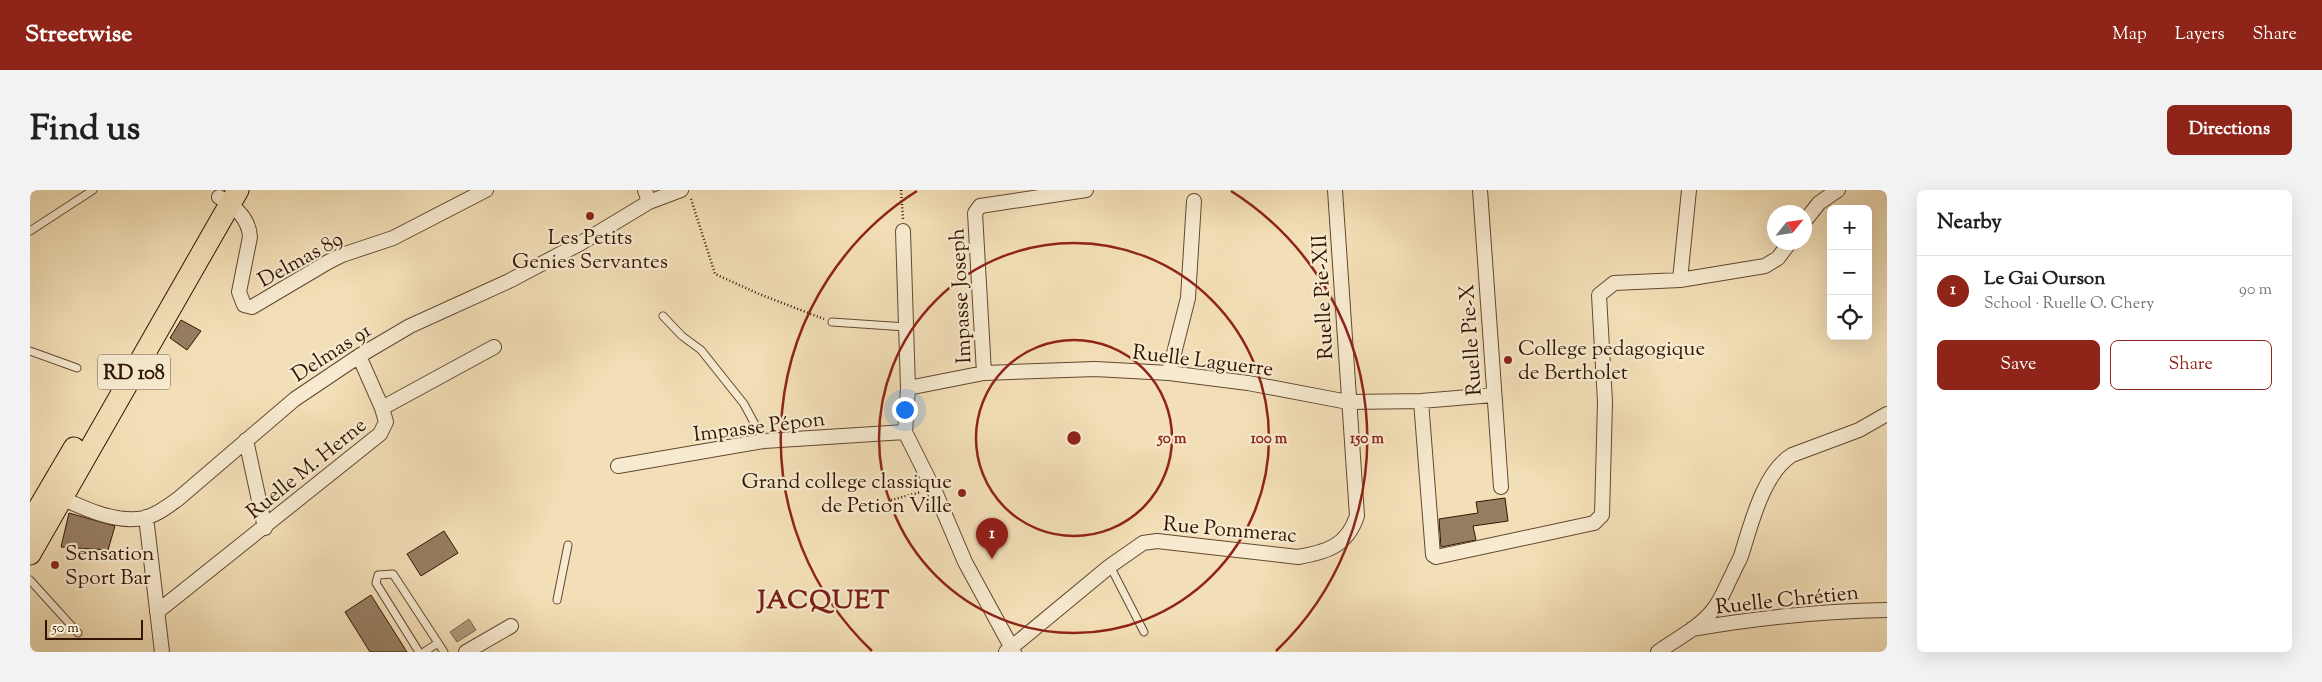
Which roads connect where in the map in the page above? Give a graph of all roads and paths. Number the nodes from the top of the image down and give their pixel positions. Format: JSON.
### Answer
{"nodes":[{"id":1,"x":93,"y":190,"type":"edge"},
{"id":2,"x":486,"y":190,"type":"edge"},
{"id":3,"x":681,"y":190,"type":"edge"},
{"id":4,"x":688,"y":190,"type":"edge"},
{"id":5,"x":901,"y":190,"type":"edge"},
{"id":6,"x":1086,"y":190,"type":"edge"},
{"id":7,"x":1335,"y":190,"type":"edge"},
{"id":8,"x":1480,"y":190,"type":"edge"},
{"id":9,"x":1689,"y":190,"type":"edge"},
{"id":10,"x":1838,"y":190,"type":"edge"},
{"id":11,"x":228,"y":195,"type":"edge"},
{"id":12,"x":647,"y":196,"type":"edge"},
{"id":13,"x":1194,"y":201,"type":"dead end"},
{"id":14,"x":1812,"y":211,"type":"edge"},
{"id":15,"x":30,"y":231,"type":"edge"},
{"id":16,"x":903,"y":231,"type":"joint"},
{"id":17,"x":1784,"y":250,"type":"edge"},
{"id":18,"x":1680,"y":280,"type":"junction"},
{"id":19,"x":663,"y":316,"type":"dead end"},
{"id":20,"x":832,"y":322,"type":"joint"},
{"id":21,"x":906,"y":327,"type":"junction"},
{"id":22,"x":494,"y":347,"type":"dead end"},
{"id":23,"x":30,"y":352,"type":"edge"},
{"id":24,"x":359,"y":356,"type":"junction"},
{"id":25,"x":77,"y":368,"type":"dead end"},
{"id":26,"x":984,"y":373,"type":"junction"},
{"id":27,"x":1168,"y":373,"type":"junction"},
{"id":28,"x":908,"y":388,"type":"junction"},
{"id":29,"x":1493,"y":395,"type":"junction"},
{"id":30,"x":1421,"y":401,"type":"junction"},
{"id":31,"x":1348,"y":402,"type":"junction"},
{"id":32,"x":382,"y":408,"type":"junction"},
{"id":33,"x":1887,"y":414,"type":"edge"},
{"id":34,"x":905,"y":432,"type":"junction"},
{"id":35,"x":246,"y":440,"type":"junction"},
{"id":36,"x":764,"y":441,"type":"junction"},
{"id":37,"x":618,"y":466,"type":"dead end"},
{"id":38,"x":1501,"y":487,"type":"dead end"},
{"id":39,"x":933,"y":488,"type":"junction"},
{"id":40,"x":55,"y":494,"type":"junction"},
{"id":41,"x":891,"y":500,"type":"dead end"},
{"id":42,"x":146,"y":517,"type":"junction"},
{"id":43,"x":30,"y":523,"type":"edge"},
{"id":44,"x":265,"y":528,"type":"junction"},
{"id":45,"x":568,"y":544,"type":"dead end"},
{"id":46,"x":30,"y":554,"type":"edge"},
{"id":47,"x":1110,"y":566,"type":"junction"},
{"id":48,"x":30,"y":580,"type":"edge"},
{"id":49,"x":557,"y":600,"type":"dead end"},
{"id":50,"x":1887,"y":610,"type":"edge"},
{"id":51,"x":157,"y":612,"type":"junction"},
{"id":52,"x":511,"y":626,"type":"dead end"},
{"id":53,"x":1691,"y":629,"type":"junction"},
{"id":54,"x":1144,"y":632,"type":"dead end"},
{"id":55,"x":78,"y":633,"type":"dead end"},
{"id":56,"x":438,"y":643,"type":"junction"},
{"id":57,"x":1010,"y":650,"type":"edge"},
{"id":58,"x":162,"y":652,"type":"edge"},
{"id":59,"x":420,"y":652,"type":"edge"},
{"id":60,"x":424,"y":652,"type":"edge"},
{"id":61,"x":444,"y":652,"type":"edge"},
{"id":62,"x":466,"y":652,"type":"edge"},
{"id":63,"x":1658,"y":652,"type":"edge"}],
"edges":[{"from":1,"to":15,"type":"lane"},
{"from":2,"to":11,"type":"street","name":"Delmas 89"},
{"from":3,"to":12,"type":"street","name":"Delmas 91"},
{"from":4,"to":20,"type":"path"},
{"from":5,"to":16,"type":"path"},
{"from":6,"to":26,"type":"street","name":"Impasse Joseph"},
{"from":7,"to":31,"type":"street","name":"Ruelle Pie-XII"},
{"from":8,"to":29,"type":"street","name":"Ruelle Pie-X"},
{"from":9,"to":18,"type":"street"},
{"from":10,"to":14,"type":"street"},
{"from":11,"to":40,"type":"main road","number":"RD 108"},
{"from":12,"to":24,"type":"street","name":"Delmas 91"},
{"from":13,"to":27,"type":"street"},
{"from":16,"to":21,"type":"street"},
{"from":17,"to":18,"type":"street"},
{"from":18,"to":30,"type":"street"},
{"from":19,"to":36,"type":"lane"},
{"from":20,"to":21,"type":"lane"},
{"from":21,"to":28,"type":"street"},
{"from":22,"to":32,"type":"street","name":"Ruelle M. Herne"},
{"from":23,"to":25,"type":"lane"},
{"from":24,"to":32,"type":"street"},
{"from":24,"to":35,"type":"street","name":"Delmas 91"},
{"from":26,"to":27,"type":"street","name":"Ruelle Laguerre"},
{"from":26,"to":28,"type":"street","name":"Ruelle Laguerre"},
{"from":27,"to":31,"type":"street","name":"Ruelle Laguerre"},
{"from":28,"to":34,"type":"street"},
{"from":29,"to":30,"type":"street","name":"Ruelle Laguerre"},
{"from":29,"to":38,"type":"street","name":"Ruelle Pie-X"},
{"from":30,"to":31,"type":"street","name":"Ruelle Laguerre"},
{"from":31,"to":47,"type":"street","name":"Rue Pommerac"},
{"from":32,"to":44,"type":"street","name":"Ruelle M. Herne"},
{"from":33,"to":53,"type":"street"},
{"from":34,"to":36,"type":"street","name":"Impasse Pépon"},
{"from":34,"to":39,"type":"street"},
{"from":35,"to":42,"type":"street","name":"Delmas 91"},
{"from":35,"to":44,"type":"street"},
{"from":36,"to":37,"type":"street","name":"Impasse Pépon"},
{"from":39,"to":41,"type":"path"},
{"from":39,"to":57,"type":"street"},
{"from":40,"to":42,"type":"street","name":"Delmas 91"},
{"from":40,"to":43,"type":"main road","number":"RD 108"},
{"from":40,"to":46,"type":"main road","number":"RD 108"},
{"from":42,"to":51,"type":"street"},
{"from":44,"to":51,"type":"street","name":"Ruelle M. Herne"},
{"from":45,"to":49,"type":"lane"},
{"from":47,"to":54,"type":"lane"},
{"from":47,"to":57,"type":"street","name":"Rue Pommerac"},
{"from":48,"to":55,"type":"lane"},
{"from":50,"to":53,"type":"street","name":"Ruelle Chrétien"},
{"from":51,"to":58,"type":"street"},
{"from":52,"to":62,"type":"street"},
{"from":53,"to":63,"type":"street"},
{"from":56,"to":59,"type":"lane"},
{"from":56,"to":60,"type":"lane"},
{"from":56,"to":61,"type":"lane"}]}
